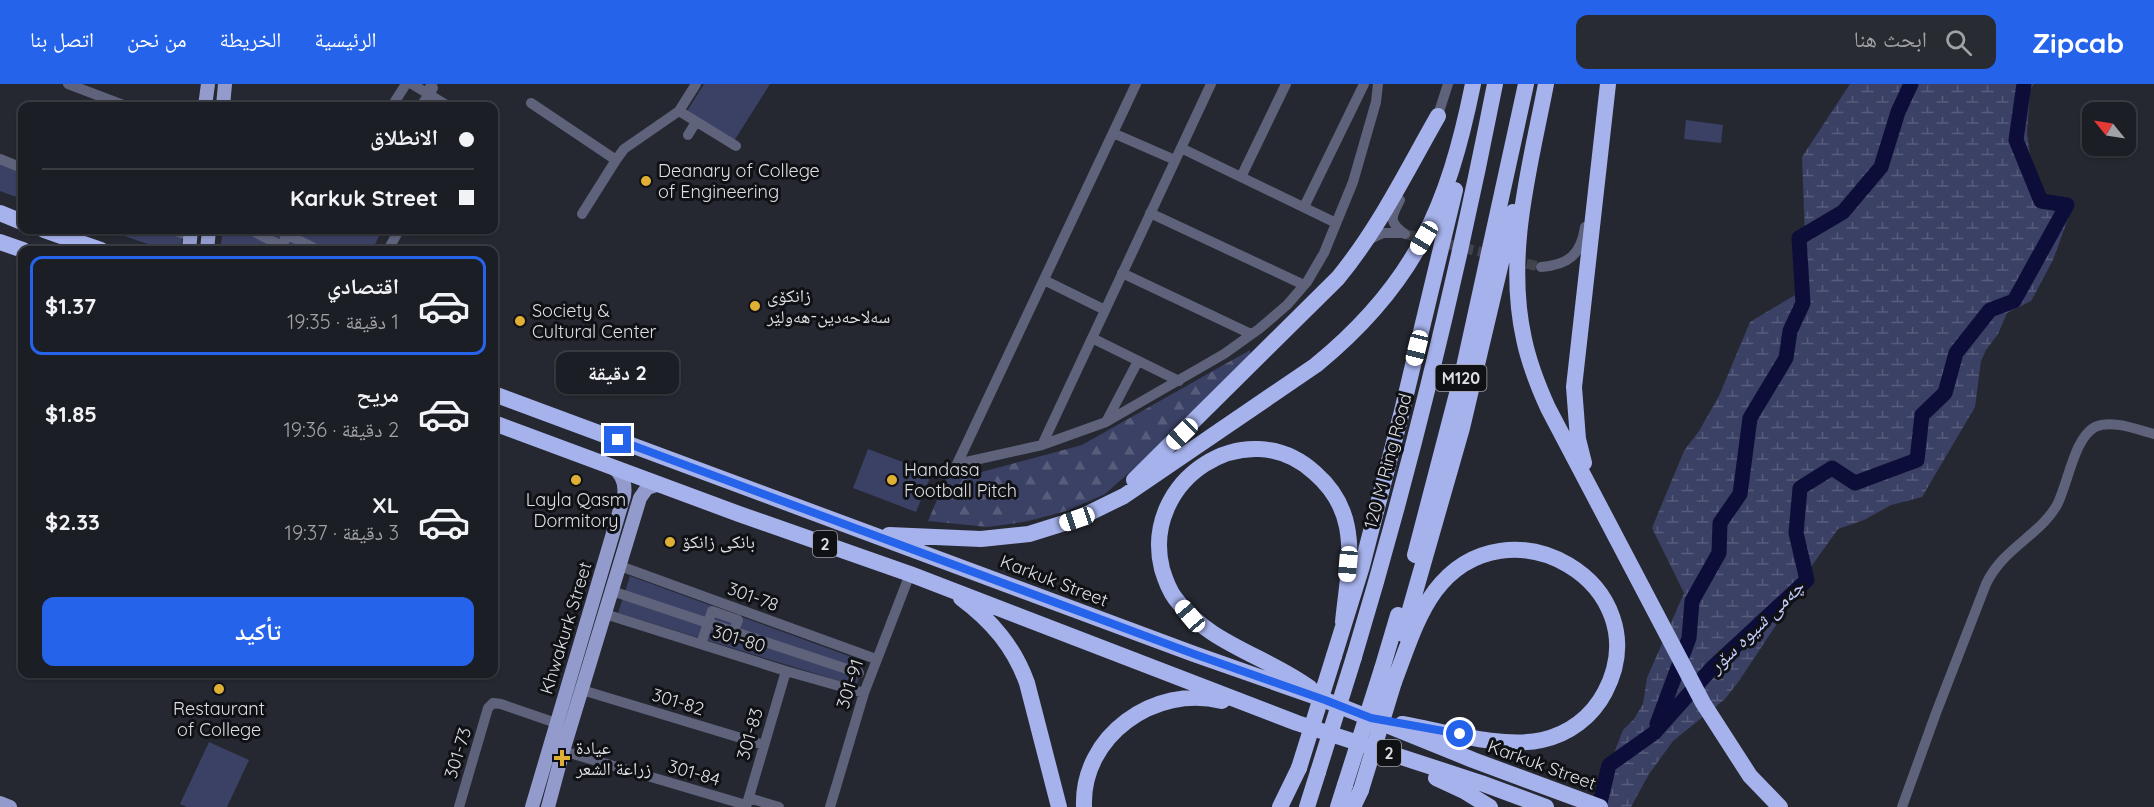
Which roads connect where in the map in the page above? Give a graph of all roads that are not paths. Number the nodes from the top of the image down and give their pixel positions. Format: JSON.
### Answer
{"nodes":[{"id":1,"x":68,"y":84,"type":"edge"},
{"id":2,"x":208,"y":84,"type":"edge"},
{"id":3,"x":225,"y":84,"type":"edge"},
{"id":4,"x":406,"y":84,"type":"edge"},
{"id":5,"x":412,"y":84,"type":"edge"},
{"id":6,"x":696,"y":84,"type":"edge"},
{"id":7,"x":1136,"y":84,"type":"edge"},
{"id":8,"x":1210,"y":84,"type":"edge"},
{"id":9,"x":1286,"y":84,"type":"edge"},
{"id":10,"x":1364,"y":84,"type":"edge"},
{"id":11,"x":1378,"y":84,"type":"edge"},
{"id":12,"x":1448,"y":84,"type":"edge"},
{"id":13,"x":1473,"y":84,"type":"edge"},
{"id":14,"x":1479,"y":84,"type":"edge"},
{"id":15,"x":1495,"y":84,"type":"edge"},
{"id":16,"x":1526,"y":84,"type":"edge"},
{"id":17,"x":1541,"y":84,"type":"edge"},
{"id":18,"x":1546,"y":84,"type":"edge"},
{"id":19,"x":1600,"y":84,"type":"edge"},
{"id":20,"x":1608,"y":84,"type":"edge"},
{"id":21,"x":430,"y":89,"type":"edge"},
{"id":22,"x":98,"y":90,"type":"edge"},
{"id":23,"x":119,"y":102,"type":"edge"},
{"id":24,"x":206,"y":102,"type":"edge"},
{"id":25,"x":223,"y":102,"type":"edge"},
{"id":26,"x":395,"y":102,"type":"edge"},
{"id":27,"x":445,"y":102,"type":"edge"},
{"id":28,"x":531,"y":103,"type":"dead end"},
{"id":29,"x":679,"y":111,"type":"junction"},
{"id":30,"x":1438,"y":116,"type":"junction"},
{"id":31,"x":696,"y":122,"type":"junction"},
{"id":32,"x":1113,"y":133,"type":"junction"},
{"id":33,"x":688,"y":135,"type":"dead end"},
{"id":34,"x":735,"y":146,"type":"dead end"},
{"id":35,"x":1181,"y":148,"type":"junction"},
{"id":36,"x":0,"y":159,"type":"edge"},
{"id":37,"x":616,"y":160,"type":"junction"},
{"id":38,"x":1175,"y":160,"type":"junction"},
{"id":39,"x":18,"y":166,"type":"edge"},
{"id":40,"x":1241,"y":177,"type":"junction"},
{"id":41,"x":1304,"y":207,"type":"junction"},
{"id":42,"x":0,"y":213,"type":"edge"},
{"id":43,"x":1150,"y":213,"type":"junction"},
{"id":44,"x":582,"y":214,"type":"dead end"},
{"id":45,"x":18,"y":220,"type":"edge"},
{"id":46,"x":1336,"y":223,"type":"junction"},
{"id":47,"x":56,"y":234,"type":"edge"},
{"id":48,"x":258,"y":234,"type":"edge"},
{"id":49,"x":286,"y":234,"type":"edge"},
{"id":50,"x":1367,"y":240,"type":"junction"},
{"id":51,"x":0,"y":242,"type":"edge"},
{"id":52,"x":90,"y":246,"type":"edge"},
{"id":53,"x":278,"y":246,"type":"edge"},
{"id":54,"x":310,"y":246,"type":"edge"},
{"id":55,"x":18,"y":248,"type":"edge"},
{"id":56,"x":1541,"y":267,"type":"tunnel mouth"},
{"id":57,"x":1122,"y":273,"type":"junction"},
{"id":58,"x":1044,"y":280,"type":"junction"},
{"id":59,"x":1304,"y":285,"type":"junction"},
{"id":60,"x":1105,"y":310,"type":"junction"},
{"id":61,"x":1251,"y":334,"type":"junction"},
{"id":62,"x":1092,"y":338,"type":"junction"},
{"id":63,"x":1138,"y":361,"type":"junction"},
{"id":64,"x":1179,"y":381,"type":"junction"},
{"id":65,"x":498,"y":395,"type":"edge"},
{"id":66,"x":1106,"y":422,"type":"junction"},
{"id":67,"x":498,"y":424,"type":"edge"},
{"id":68,"x":2154,"y":434,"type":"edge"},
{"id":69,"x":1042,"y":444,"type":"junction"},
{"id":70,"x":609,"y":465,"type":"junction"},
{"id":71,"x":659,"y":484,"type":"junction"},
{"id":72,"x":1602,"y":509,"type":"junction"},
{"id":73,"x":1093,"y":512,"type":"junction"},
{"id":74,"x":873,"y":534,"type":"junction"},
{"id":75,"x":620,"y":566,"type":"junction"},
{"id":76,"x":910,"y":574,"type":"junction"},
{"id":77,"x":948,"y":588,"type":"junction"},
{"id":78,"x":612,"y":591,"type":"junction"},
{"id":79,"x":605,"y":614,"type":"junction"},
{"id":80,"x":1343,"y":622,"type":"junction"},
{"id":81,"x":708,"y":623,"type":"junction"},
{"id":82,"x":700,"y":644,"type":"junction"},
{"id":83,"x":876,"y":659,"type":"junction"},
{"id":84,"x":786,"y":671,"type":"junction"},
{"id":85,"x":859,"y":672,"type":"dead end"},
{"id":86,"x":1394,"y":682,"type":"junction"},
{"id":87,"x":582,"y":690,"type":"junction"},
{"id":88,"x":864,"y":693,"type":"junction"},
{"id":89,"x":1325,"y":700,"type":"junction"},
{"id":90,"x":1371,"y":718,"type":"junction"},
{"id":91,"x":556,"y":723,"type":"junction"},
{"id":92,"x":1297,"y":723,"type":"junction"},
{"id":93,"x":1361,"y":744,"type":"junction"},
{"id":94,"x":764,"y":745,"type":"junction"},
{"id":95,"x":563,"y":751,"type":"junction"},
{"id":96,"x":1299,"y":768,"type":"junction"},
{"id":97,"x":1353,"y":787,"type":"junction"},
{"id":98,"x":0,"y":803,"type":"edge"},
{"id":99,"x":747,"y":803,"type":"edge"},
{"id":100,"x":10,"y":807,"type":"edge"},
{"id":101,"x":459,"y":807,"type":"edge"},
{"id":102,"x":532,"y":807,"type":"edge"},
{"id":103,"x":548,"y":807,"type":"edge"},
{"id":104,"x":779,"y":807,"type":"edge"},
{"id":105,"x":830,"y":807,"type":"edge"},
{"id":106,"x":1059,"y":807,"type":"edge"},
{"id":107,"x":1084,"y":807,"type":"edge"},
{"id":108,"x":1280,"y":807,"type":"edge"},
{"id":109,"x":1285,"y":807,"type":"edge"},
{"id":110,"x":1306,"y":807,"type":"edge"},
{"id":111,"x":1338,"y":807,"type":"edge"},
{"id":112,"x":1354,"y":807,"type":"edge"},
{"id":113,"x":1490,"y":807,"type":"edge"},
{"id":114,"x":1546,"y":807,"type":"edge"},
{"id":115,"x":1600,"y":807,"type":"edge"},
{"id":116,"x":1780,"y":807,"type":"edge"},
{"id":117,"x":1902,"y":807,"type":"edge"}],
"edges":[{"from":1,"to":22,"type":"street"},
{"from":2,"to":24,"type":"main road"},
{"from":3,"to":25,"type":"main road"},
{"from":4,"to":26,"type":"street"},
{"from":5,"to":21,"type":"street"},
{"from":6,"to":29,"type":"street"},
{"from":7,"to":32,"type":"street"},
{"from":8,"to":35,"type":"street"},
{"from":9,"to":40,"type":"street"},
{"from":10,"to":41,"type":"street"},
{"from":11,"to":46,"type":"street"},
{"from":12,"to":30,"type":"street"},
{"from":13,"to":73,"type":"highway"},
{"from":14,"to":80,"type":"highway"},
{"from":15,"to":110,"type":"highway","name":"120 M Ring Road","number":"M120","bridge":true},
{"from":16,"to":97,"type":"highway","number":"M120","bridge":true},
{"from":17,"to":86,"type":"highway"},
{"from":18,"to":72,"type":"highway"},
{"from":19,"to":56,"type":"street"},
{"from":20,"to":72,"type":"highway"},
{"from":21,"to":27,"type":"street"},
{"from":22,"to":23,"type":"street"},
{"from":28,"to":37,"type":"street"},
{"from":29,"to":31,"type":"street"},
{"from":29,"to":37,"type":"street"},
{"from":30,"to":50,"type":"highway"},
{"from":30,"to":50,"type":"street"},
{"from":31,"to":33,"type":"street"},
{"from":31,"to":34,"type":"street"},
{"from":32,"to":38,"type":"street"},
{"from":32,"to":58,"type":"street"},
{"from":35,"to":38,"type":"street"},
{"from":35,"to":40,"type":"street"},
{"from":36,"to":39,"type":"street"},
{"from":37,"to":44,"type":"street"},
{"from":38,"to":43,"type":"street"},
{"from":40,"to":41,"type":"street"},
{"from":41,"to":46,"type":"street"},
{"from":42,"to":45,"type":"highway"},
{"from":43,"to":57,"type":"street"},
{"from":43,"to":59,"type":"street"},
{"from":46,"to":59,"type":"street"},
{"from":47,"to":52,"type":"highway"},
{"from":48,"to":53,"type":"street"},
{"from":49,"to":54,"type":"street"},
{"from":50,"to":73,"type":"highway"},
{"from":51,"to":55,"type":"highway"},
{"from":57,"to":60,"type":"street"},
{"from":57,"to":61,"type":"street"},
{"from":58,"to":60,"type":"street"},
{"from":58,"to":69,"type":"street"},
{"from":59,"to":61,"type":"street"},
{"from":60,"to":62,"type":"street"},
{"from":61,"to":64,"type":"street"},
{"from":62,"to":63,"type":"street"},
{"from":62,"to":69,"type":"street"},
{"from":63,"to":64,"type":"street"},
{"from":63,"to":66,"type":"street"},
{"from":64,"to":66,"type":"street"},
{"from":65,"to":74,"type":"highway","name":"Karkuk Street","number":"2"},
{"from":66,"to":69,"type":"street"},
{"from":67,"to":70,"type":"highway","name":"Karkuk Street","number":"2"},
{"from":68,"to":117,"type":"street"},
{"from":70,"to":71,"type":"highway","name":"Karkuk Street","number":"2"},
{"from":70,"to":91,"type":"main road","name":"Khwakurk Street"},
{"from":71,"to":75,"type":"main road","name":"Khwakurk Street"},
{"from":71,"to":76,"type":"highway","name":"Karkuk Street","number":"2"},
{"from":72,"to":116,"type":"highway"},
{"from":73,"to":74,"type":"highway"},
{"from":74,"to":89,"type":"highway","name":"Karkuk Street","number":"2"},
{"from":75,"to":78,"type":"main road","name":"Khwakurk Street"},
{"from":75,"to":83,"type":"street","name":"301-78"},
{"from":76,"to":77,"type":"highway","name":"Karkuk Street","number":"2"},
{"from":76,"to":83,"type":"street","name":"301-91"},
{"from":77,"to":92,"type":"highway","name":"Karkuk Street","number":"2"},
{"from":77,"to":106,"type":"highway"},
{"from":78,"to":79,"type":"main road","name":"Khwakurk Street"},
{"from":78,"to":81,"type":"street"},
{"from":79,"to":82,"type":"street","name":"301-80"},
{"from":79,"to":87,"type":"main road","name":"Khwakurk Street"},
{"from":80,"to":89,"type":"highway"},
{"from":80,"to":96,"type":"highway","bridge":true},
{"from":81,"to":82,"type":"street"},
{"from":81,"to":85,"type":"street"},
{"from":82,"to":84,"type":"street","name":"301-80"},
{"from":83,"to":88,"type":"street","name":"301-91"},
{"from":84,"to":88,"type":"street","name":"301-80"},
{"from":84,"to":94,"type":"street","name":"301-83"},
{"from":86,"to":90,"type":"highway"},
{"from":86,"to":97,"type":"highway","bridge":true},
{"from":87,"to":94,"type":"street","name":"301-82"},
{"from":87,"to":95,"type":"main road","name":"Khwakurk Street"},
{"from":88,"to":105,"type":"street","name":"301-91"},
{"from":89,"to":90,"type":"highway","name":"Karkuk Street","number":"2"},
{"from":90,"to":115,"type":"highway","name":"Karkuk Street","number":"2"},
{"from":91,"to":101,"type":"street","name":"301-73"},
{"from":91,"to":102,"type":"main road","name":"Khwakurk Street"},
{"from":92,"to":93,"type":"highway","name":"Karkuk Street","number":"2"},
{"from":92,"to":107,"type":"highway"},
{"from":93,"to":113,"type":"highway"},
{"from":93,"to":114,"type":"highway","name":"Karkuk Street","number":"2"},
{"from":94,"to":99,"type":"street","name":"301-83"},
{"from":95,"to":99,"type":"street","name":"301-84"},
{"from":95,"to":103,"type":"main road","name":"Khwakurk Street"},
{"from":96,"to":108,"type":"highway"},
{"from":96,"to":109,"type":"highway"},
{"from":97,"to":111,"type":"highway","number":"M120"},
{"from":97,"to":112,"type":"highway"},
{"from":98,"to":100,"type":"main road"},
{"from":99,"to":104,"type":"street","name":"301-84"}]}
